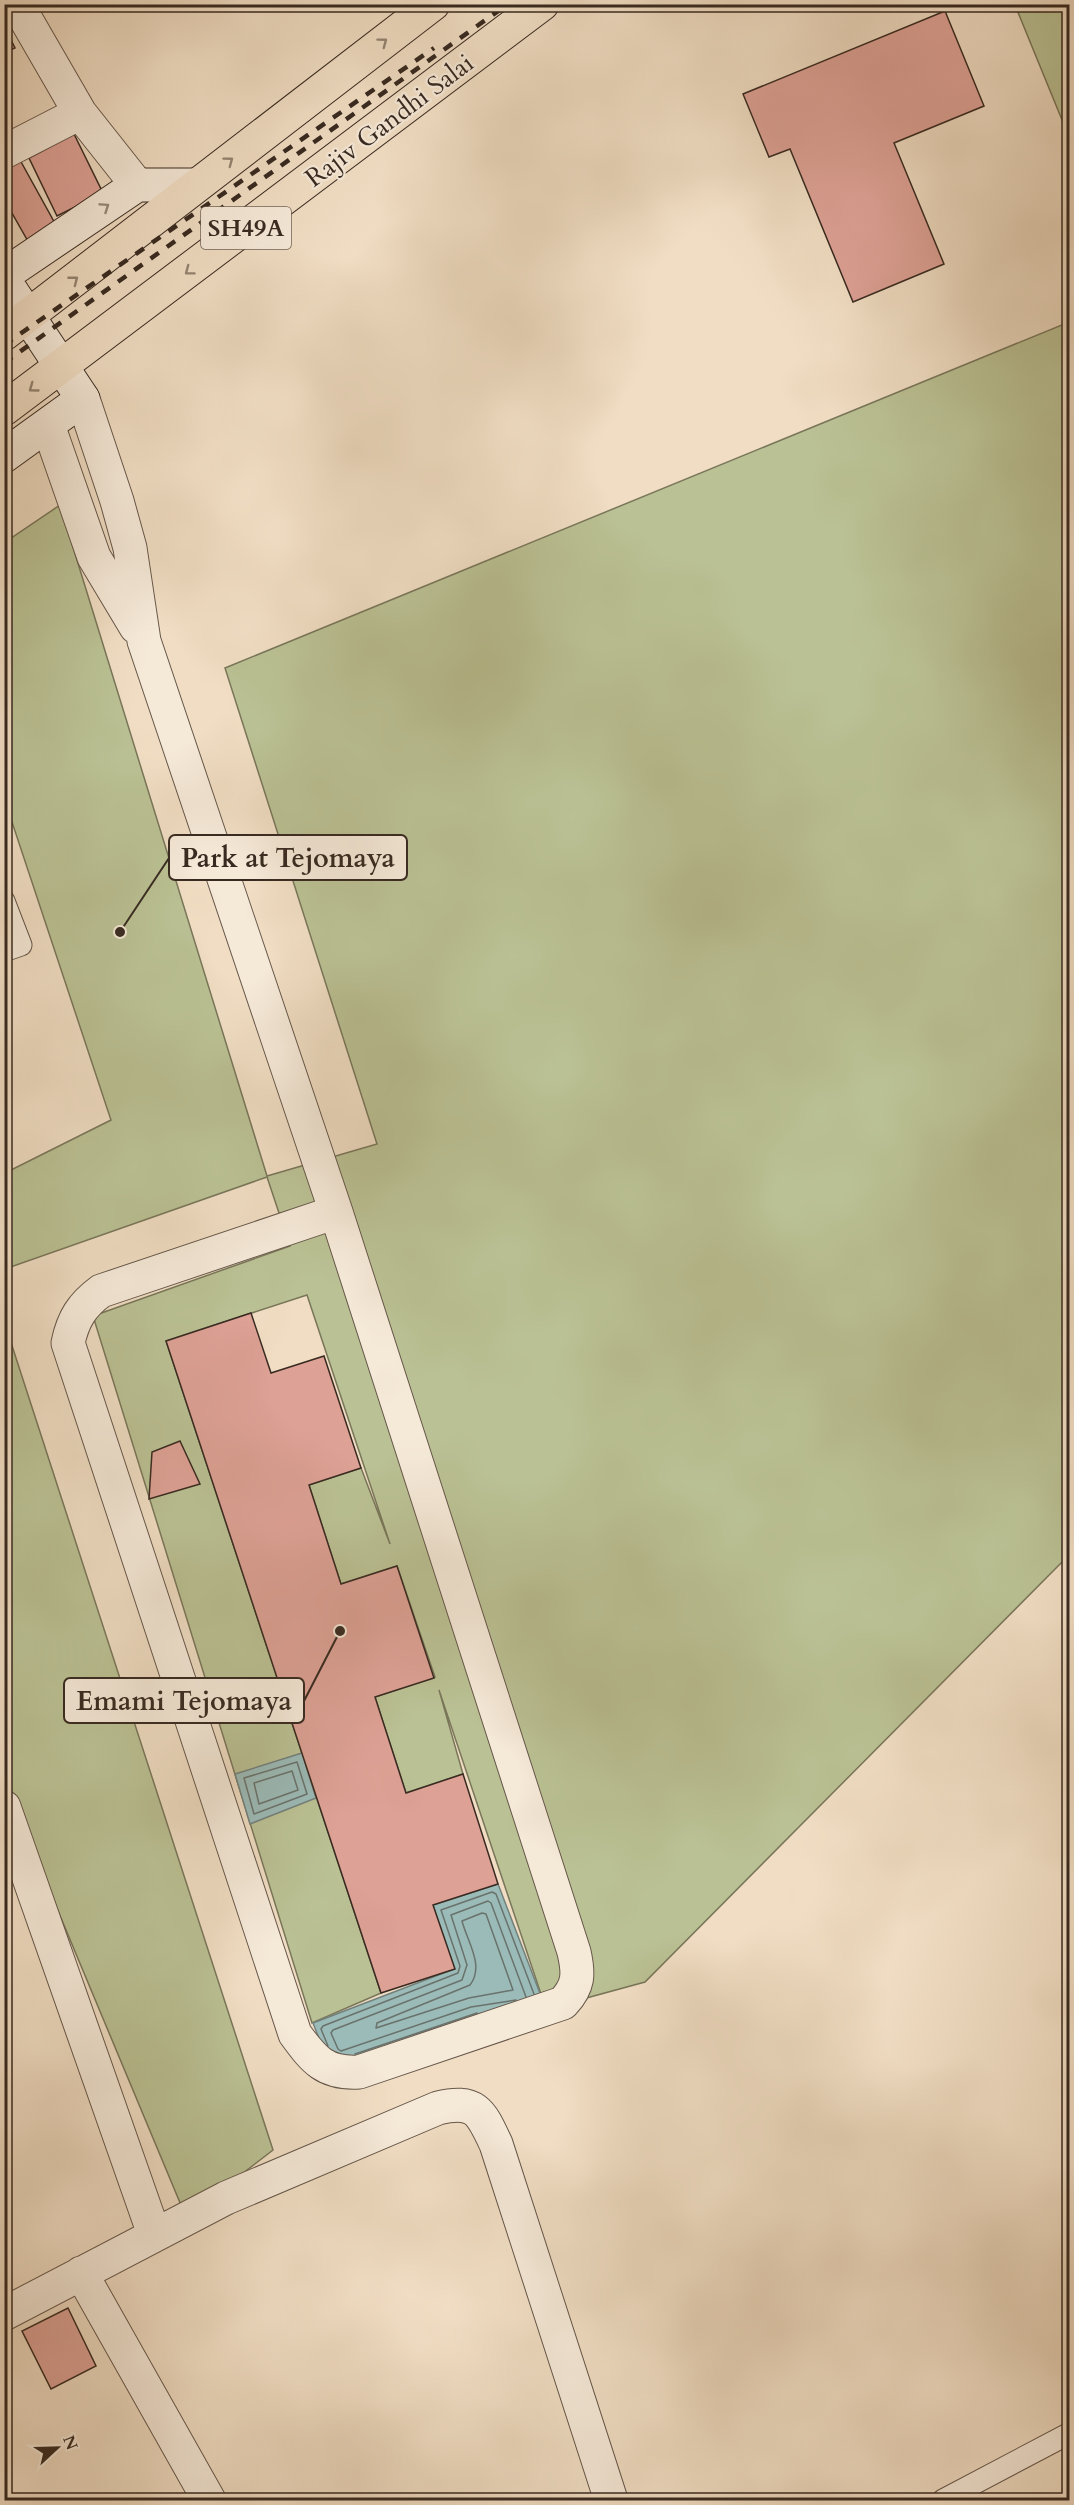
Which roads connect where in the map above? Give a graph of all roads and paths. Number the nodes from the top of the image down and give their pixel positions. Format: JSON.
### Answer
{"nodes":[{"id":1,"x":17,"y":4,"type":"edge"},
{"id":2,"x":433,"y":4,"type":"edge"},
{"id":3,"x":542,"y":4,"type":"edge"},
{"id":4,"x":80,"y":113,"type":"junction"},
{"id":5,"x":4,"y":152,"type":"edge"},
{"id":6,"x":136,"y":185,"type":"junction"},
{"id":7,"x":196,"y":185,"type":"junction"},
{"id":8,"x":4,"y":278,"type":"edge"},
{"id":9,"x":16,"y":325,"type":"edge"},
{"id":10,"x":62,"y":367,"type":"junction"},
{"id":11,"x":82,"y":399,"type":"junction"},
{"id":12,"x":4,"y":409,"type":"edge"},
{"id":13,"x":48,"y":425,"type":"junction"},
{"id":14,"x":4,"y":456,"type":"edge"},
{"id":15,"x":144,"y":641,"type":"junction"},
{"id":16,"x":4,"y":901,"type":"edge"},
{"id":17,"x":4,"y":951,"type":"edge"},
{"id":18,"x":336,"y":1212,"type":"junction"},
{"id":19,"x":4,"y":1807,"type":"edge"},
{"id":20,"x":154,"y":2234,"type":"junction"},
{"id":21,"x":81,"y":2273,"type":"junction"},
{"id":22,"x":4,"y":2314,"type":"edge"},
{"id":23,"x":1070,"y":2433,"type":"edge"},
{"id":24,"x":209,"y":2500,"type":"edge"},
{"id":25,"x":610,"y":2500,"type":"edge"},
{"id":26,"x":944,"y":2500,"type":"edge"}],
"edges":[{"from":1,"to":4,"type":"street"},
{"from":7,"to":2,"type":"main road","number":"SH49A","one_way":true},
{"from":3,"to":10,"type":"main road","name":"Rajiv Gandhi Salai","number":"SH49A","one_way":true},
{"from":4,"to":5,"type":"street"},
{"from":4,"to":6,"type":"street"},
{"from":6,"to":7,"type":"street"},
{"from":8,"to":6,"type":"street","one_way":true},
{"from":9,"to":7,"type":"main road","number":"SH49A","one_way":true},
{"from":8,"to":9,"type":"street"},
{"from":9,"to":10,"type":"street"},
{"from":10,"to":11,"type":"street"},
{"from":10,"to":12,"type":"main road","name":"Rajiv Gandhi Salai","number":"SH49A","one_way":true},
{"from":11,"to":13,"type":"street"},
{"from":11,"to":15,"type":"street"},
{"from":13,"to":14,"type":"street"},
{"from":13,"to":15,"type":"street"},
{"from":15,"to":18,"type":"street"},
{"from":16,"to":17,"type":"lane"},
{"from":18,"to":18,"type":"street"},
{"from":19,"to":20,"type":"street"},
{"from":20,"to":21,"type":"street"},
{"from":20,"to":25,"type":"street"},
{"from":21,"to":22,"type":"street"},
{"from":21,"to":24,"type":"street"},
{"from":23,"to":26,"type":"lane"}]}
